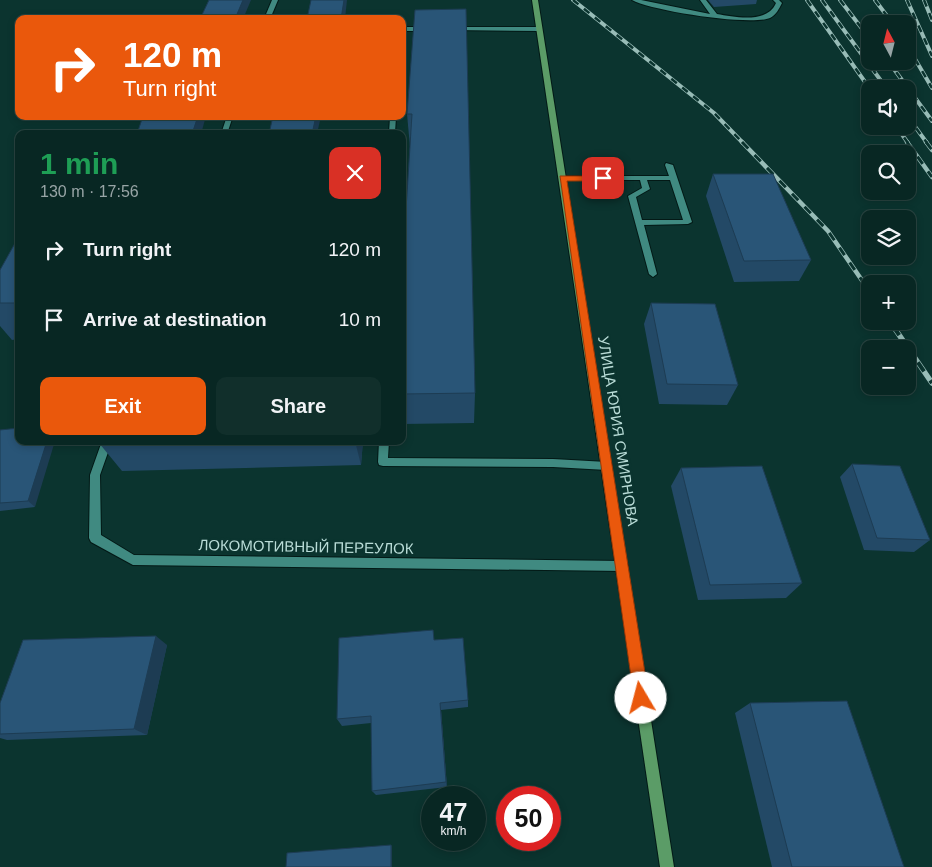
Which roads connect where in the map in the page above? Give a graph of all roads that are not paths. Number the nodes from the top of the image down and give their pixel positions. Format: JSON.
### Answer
{"nodes":[{"id":1,"x":274,"y":0,"type":"edge"},
{"id":2,"x":535,"y":0,"type":"edge"},
{"id":3,"x":635,"y":0,"type":"edge"},
{"id":4,"x":703,"y":0,"type":"edge"},
{"id":5,"x":776,"y":0,"type":"edge"},
{"id":6,"x":268,"y":15,"type":"edge"},
{"id":7,"x":715,"y":16,"type":"junction"},
{"id":8,"x":406,"y":29,"type":"edge"},
{"id":9,"x":432,"y":29,"type":"edge"},
{"id":10,"x":442,"y":29,"type":"edge"},
{"id":11,"x":539,"y":30,"type":"junction"},
{"id":12,"x":669,"y":165,"type":"dead end"},
{"id":13,"x":563,"y":178,"type":"junction"},
{"id":14,"x":643,"y":178,"type":"junction"},
{"id":15,"x":672,"y":178,"type":"junction"},
{"id":16,"x":639,"y":223,"type":"junction"},
{"id":17,"x":653,"y":274,"type":"dead end"},
{"id":18,"x":106,"y":445,"type":"edge"},
{"id":19,"x":384,"y":445,"type":"edge"},
{"id":20,"x":606,"y":466,"type":"junction"},
{"id":21,"x":622,"y":566,"type":"junction"},
{"id":22,"x":667,"y":867,"type":"edge"}],
"edges":[{"from":1,"to":6,"type":"lane"},
{"from":2,"to":11,"type":"main road","name":"УЛИЦА ЮРИЯ СМИРНОВА"},
{"from":3,"to":7,"type":"lane"},
{"from":4,"to":7,"type":"lane"},
{"from":5,"to":7,"type":"lane"},
{"from":8,"to":9,"type":"lane"},
{"from":10,"to":11,"type":"lane"},
{"from":11,"to":13,"type":"main road","name":"УЛИЦА ЮРИЯ СМИРНОВА"},
{"from":12,"to":15,"type":"lane"},
{"from":13,"to":14,"type":"lane"},
{"from":13,"to":20,"type":"main road","name":"УЛИЦА ЮРИЯ СМИРНОВА"},
{"from":14,"to":15,"type":"lane"},
{"from":14,"to":16,"type":"lane"},
{"from":15,"to":16,"type":"lane"},
{"from":16,"to":17,"type":"lane"},
{"from":18,"to":21,"type":"lane","name":"ЛОКОМОТИВНЫЙ ПЕРЕУЛОК"},
{"from":19,"to":20,"type":"lane"},
{"from":20,"to":21,"type":"main road","name":"УЛИЦА ЮРИЯ СМИРНОВА"},
{"from":21,"to":22,"type":"main road","name":"УЛИЦА ЮРИЯ СМИРНОВА"}]}
